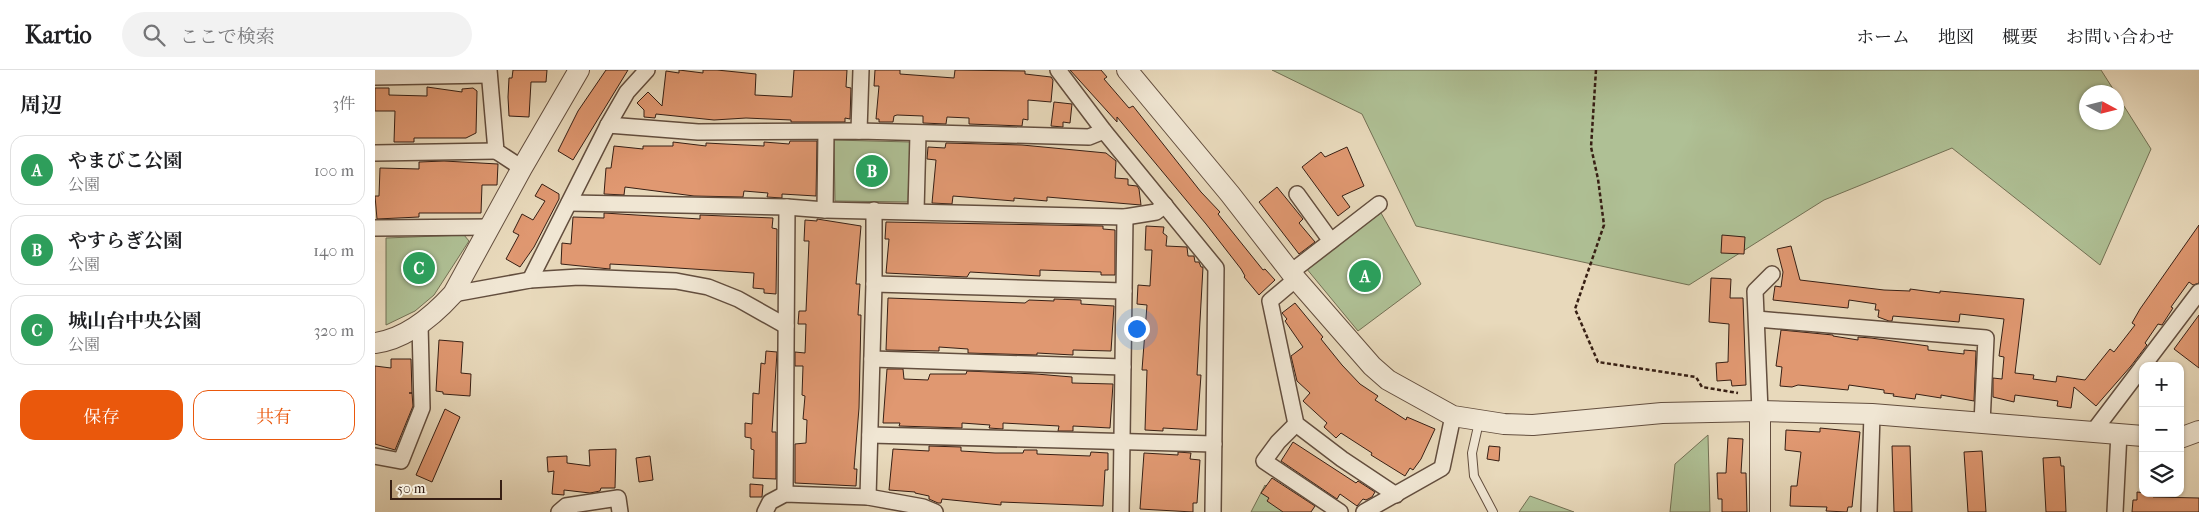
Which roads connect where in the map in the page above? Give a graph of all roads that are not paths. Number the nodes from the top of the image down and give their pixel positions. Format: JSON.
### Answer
{"nodes":[{"id":1,"x":579,"y":70,"type":"edge"},
{"id":2,"x":647,"y":70,"type":"edge"},
{"id":3,"x":861,"y":70,"type":"edge"},
{"id":4,"x":1058,"y":70,"type":"edge"},
{"id":5,"x":1127,"y":70,"type":"edge"},
{"id":6,"x":489,"y":72,"type":"edge"},
{"id":7,"x":375,"y":77,"type":"edge"},
{"id":8,"x":608,"y":125,"type":"junction"},
{"id":9,"x":859,"y":131,"type":"junction"},
{"id":10,"x":1104,"y":131,"type":"junction"},
{"id":11,"x":826,"y":132,"type":"junction"},
{"id":12,"x":918,"y":134,"type":"junction"},
{"id":13,"x":496,"y":151,"type":"junction"},
{"id":14,"x":375,"y":153,"type":"edge"},
{"id":15,"x":522,"y":168,"type":"junction"},
{"id":16,"x":1297,"y":194,"type":"dead end"},
{"id":17,"x":569,"y":203,"type":"junction"},
{"id":18,"x":1379,"y":204,"type":"dead end"},
{"id":19,"x":1165,"y":205,"type":"junction"},
{"id":20,"x":787,"y":207,"type":"junction"},
{"id":21,"x":825,"y":210,"type":"junction"},
{"id":22,"x":873,"y":210,"type":"junction"},
{"id":23,"x":916,"y":212,"type":"junction"},
{"id":24,"x":1125,"y":217,"type":"junction"},
{"id":25,"x":491,"y":227,"type":"junction"},
{"id":26,"x":375,"y":228,"type":"edge"},
{"id":27,"x":1331,"y":241,"type":"junction"},
{"id":28,"x":1772,"y":274,"type":"dead end"},
{"id":29,"x":1293,"y":276,"type":"junction"},
{"id":30,"x":530,"y":280,"type":"junction"},
{"id":31,"x":874,"y":284,"type":"junction"},
{"id":32,"x":1124,"y":291,"type":"junction"},
{"id":33,"x":2199,"y":292,"type":"edge"},
{"id":34,"x":453,"y":294,"type":"junction"},
{"id":35,"x":1757,"y":319,"type":"junction"},
{"id":36,"x":420,"y":324,"type":"junction"},
{"id":37,"x":786,"y":326,"type":"junction"},
{"id":38,"x":375,"y":343,"type":"edge"},
{"id":39,"x":872,"y":359,"type":"junction"},
{"id":40,"x":2146,"y":362,"type":"edge"},
{"id":41,"x":1123,"y":367,"type":"junction"},
{"id":42,"x":2139,"y":371,"type":"edge"},
{"id":43,"x":1760,"y":404,"type":"junction"},
{"id":44,"x":1872,"y":414,"type":"junction"},
{"id":45,"x":1453,"y":416,"type":"junction"},
{"id":46,"x":1479,"y":420,"type":"junction"},
{"id":47,"x":1982,"y":423,"type":"junction"},
{"id":48,"x":1297,"y":424,"type":"junction"},
{"id":49,"x":2199,"y":431,"type":"edge"},
{"id":50,"x":2093,"y":432,"type":"junction"},
{"id":51,"x":2119,"y":433,"type":"junction"},
{"id":52,"x":870,"y":435,"type":"junction"},
{"id":53,"x":2139,"y":436,"type":"edge"},
{"id":54,"x":2184,"y":437,"type":"edge"},
{"id":55,"x":1123,"y":442,"type":"junction"},
{"id":56,"x":1214,"y":444,"type":"junction"},
{"id":57,"x":375,"y":456,"type":"edge"},
{"id":58,"x":785,"y":494,"type":"junction"},
{"id":59,"x":1396,"y":495,"type":"junction"},
{"id":60,"x":868,"y":496,"type":"junction"},
{"id":61,"x":559,"y":512,"type":"edge"},
{"id":62,"x":621,"y":512,"type":"edge"},
{"id":63,"x":765,"y":512,"type":"edge"},
{"id":64,"x":935,"y":512,"type":"edge"},
{"id":65,"x":1121,"y":512,"type":"edge"},
{"id":66,"x":1213,"y":512,"type":"edge"},
{"id":67,"x":1340,"y":512,"type":"edge"},
{"id":68,"x":1364,"y":512,"type":"edge"},
{"id":69,"x":1493,"y":512,"type":"edge"},
{"id":70,"x":1760,"y":512,"type":"edge"},
{"id":71,"x":1869,"y":512,"type":"edge"},
{"id":72,"x":2115,"y":512,"type":"edge"}],
"edges":[{"from":1,"to":15,"type":"street"},
{"from":2,"to":8,"type":"street"},
{"from":3,"to":9,"type":"street"},
{"from":4,"to":10,"type":"street"},
{"from":5,"to":29,"type":"street"},
{"from":6,"to":7,"type":"street"},
{"from":6,"to":13,"type":"street"},
{"from":8,"to":11,"type":"street"},
{"from":8,"to":17,"type":"street"},
{"from":9,"to":11,"type":"street"},
{"from":9,"to":12,"type":"street"},
{"from":10,"to":12,"type":"street"},
{"from":10,"to":19,"type":"street"},
{"from":11,"to":21,"type":"street"},
{"from":12,"to":23,"type":"street"},
{"from":13,"to":14,"type":"street"},
{"from":13,"to":15,"type":"street"},
{"from":15,"to":25,"type":"street"},
{"from":16,"to":27,"type":"street"},
{"from":17,"to":20,"type":"street"},
{"from":17,"to":30,"type":"street"},
{"from":18,"to":27,"type":"street"},
{"from":19,"to":24,"type":"street"},
{"from":19,"to":56,"type":"street"},
{"from":20,"to":21,"type":"street"},
{"from":20,"to":37,"type":"street"},
{"from":21,"to":22,"type":"street"},
{"from":22,"to":23,"type":"street"},
{"from":22,"to":31,"type":"street"},
{"from":23,"to":24,"type":"street"},
{"from":24,"to":32,"type":"street"},
{"from":25,"to":26,"type":"street"},
{"from":25,"to":34,"type":"street"},
{"from":27,"to":29,"type":"street"},
{"from":28,"to":35,"type":"street"},
{"from":29,"to":45,"type":"street"},
{"from":29,"to":48,"type":"street"},
{"from":30,"to":34,"type":"street"},
{"from":30,"to":37,"type":"street"},
{"from":31,"to":32,"type":"street"},
{"from":31,"to":39,"type":"street"},
{"from":32,"to":41,"type":"street"},
{"from":33,"to":40,"type":"street"},
{"from":34,"to":36,"type":"street"},
{"from":35,"to":43,"type":"street"},
{"from":35,"to":47,"type":"street"},
{"from":36,"to":38,"type":"street"},
{"from":36,"to":57,"type":"street"},
{"from":37,"to":58,"type":"street"},
{"from":39,"to":41,"type":"street"},
{"from":39,"to":52,"type":"street"},
{"from":41,"to":55,"type":"street"},
{"from":42,"to":50,"type":"street"},
{"from":43,"to":44,"type":"street"},
{"from":43,"to":46,"type":"street"},
{"from":43,"to":70,"type":"street"},
{"from":44,"to":47,"type":"street"},
{"from":44,"to":71,"type":"street"},
{"from":45,"to":46,"type":"street"},
{"from":45,"to":59,"type":"street"},
{"from":46,"to":69,"type":"lane"},
{"from":47,"to":50,"type":"street"},
{"from":48,"to":59,"type":"street"},
{"from":48,"to":67,"type":"street"},
{"from":49,"to":54,"type":"street"},
{"from":50,"to":51,"type":"street"},
{"from":51,"to":53,"type":"street"},
{"from":51,"to":72,"type":"street"},
{"from":52,"to":55,"type":"street"},
{"from":52,"to":60,"type":"street"},
{"from":55,"to":56,"type":"street"},
{"from":55,"to":65,"type":"street"},
{"from":56,"to":66,"type":"street"},
{"from":58,"to":60,"type":"street"},
{"from":58,"to":63,"type":"street"},
{"from":59,"to":68,"type":"street"},
{"from":60,"to":64,"type":"street"},
{"from":61,"to":62,"type":"street"}]}
